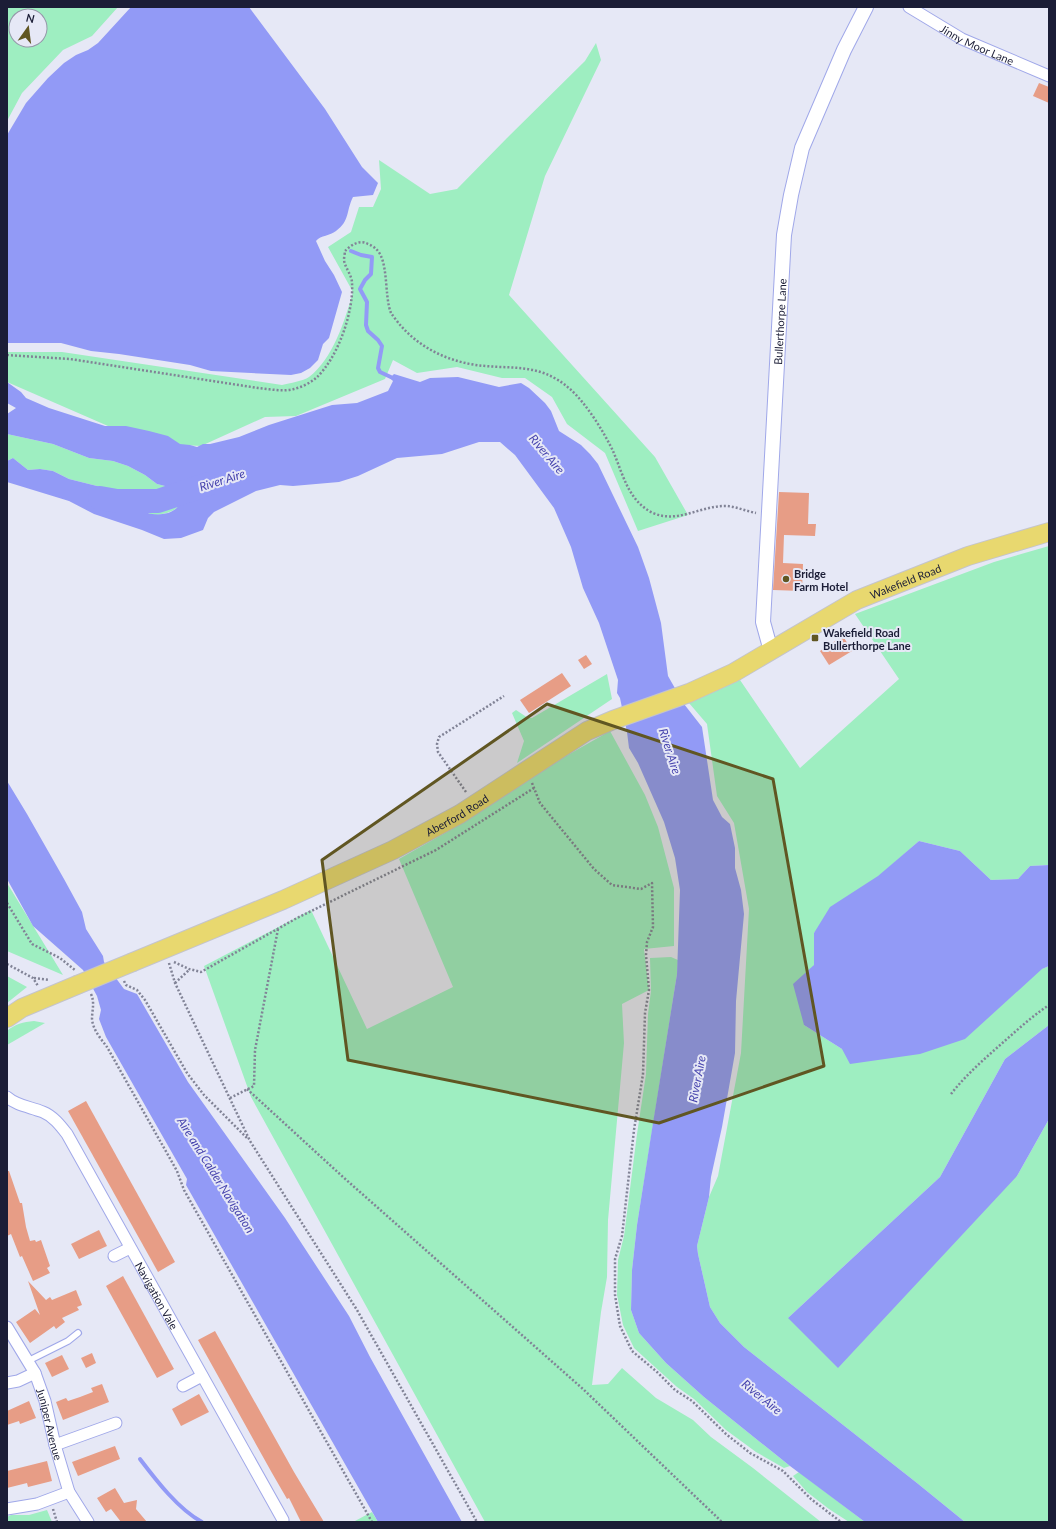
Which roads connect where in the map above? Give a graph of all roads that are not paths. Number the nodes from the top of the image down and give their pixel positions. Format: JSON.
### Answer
{"nodes":[{"id":1,"x":866,"y":7,"type":"edge"},
{"id":2,"x":908,"y":7,"type":"edge"},
{"id":3,"x":1049,"y":76,"type":"edge"},
{"id":4,"x":1049,"y":532,"type":"edge"},
{"id":5,"x":771,"y":651,"type":"junction"},
{"id":6,"x":7,"y":1018,"type":"edge"},
{"id":7,"x":7,"y":1097,"type":"edge"},
{"id":8,"x":130,"y":1248,"type":"junction"},
{"id":9,"x":114,"y":1256,"type":"dead end"},
{"id":10,"x":7,"y":1327,"type":"edge"},
{"id":11,"x":78,"y":1333,"type":"dead end"},
{"id":12,"x":28,"y":1361,"type":"junction"},
{"id":13,"x":35,"y":1373,"type":"junction"},
{"id":14,"x":202,"y":1376,"type":"junction"},
{"id":15,"x":7,"y":1383,"type":"edge"},
{"id":16,"x":183,"y":1386,"type":"dead end"},
{"id":17,"x":116,"y":1423,"type":"dead end"},
{"id":18,"x":55,"y":1445,"type":"junction"},
{"id":19,"x":69,"y":1492,"type":"junction"},
{"id":20,"x":7,"y":1509,"type":"edge"},
{"id":21,"x":283,"y":1520,"type":"dead end"},
{"id":22,"x":88,"y":1522,"type":"edge"}],
"edges":[{"from":1,"to":5,"type":"street","name":"Bullerthorpe Lane"},
{"from":2,"to":3,"type":"street","name":"Jinny Moor Lane"},
{"from":4,"to":5,"type":"main road","name":"Wakefield Road"},
{"from":5,"to":6,"type":"main road","name":"Aberford Road","bridge":true},
{"from":7,"to":8,"type":"street","name":"Navigation Vale"},
{"from":8,"to":9,"type":"street"},
{"from":8,"to":14,"type":"street","name":"Navigation Vale"},
{"from":10,"to":12,"type":"street","name":"Juniper Avenue"},
{"from":11,"to":12,"type":"lane"},
{"from":12,"to":13,"type":"street","name":"Juniper Avenue"},
{"from":13,"to":15,"type":"street"},
{"from":13,"to":18,"type":"street","name":"Juniper Avenue"},
{"from":14,"to":16,"type":"street"},
{"from":14,"to":21,"type":"street","name":"Navigation Vale"},
{"from":17,"to":18,"type":"street"},
{"from":18,"to":19,"type":"street","name":"Juniper Avenue"},
{"from":19,"to":20,"type":"street"},
{"from":19,"to":22,"type":"street","name":"Juniper Avenue"}]}
